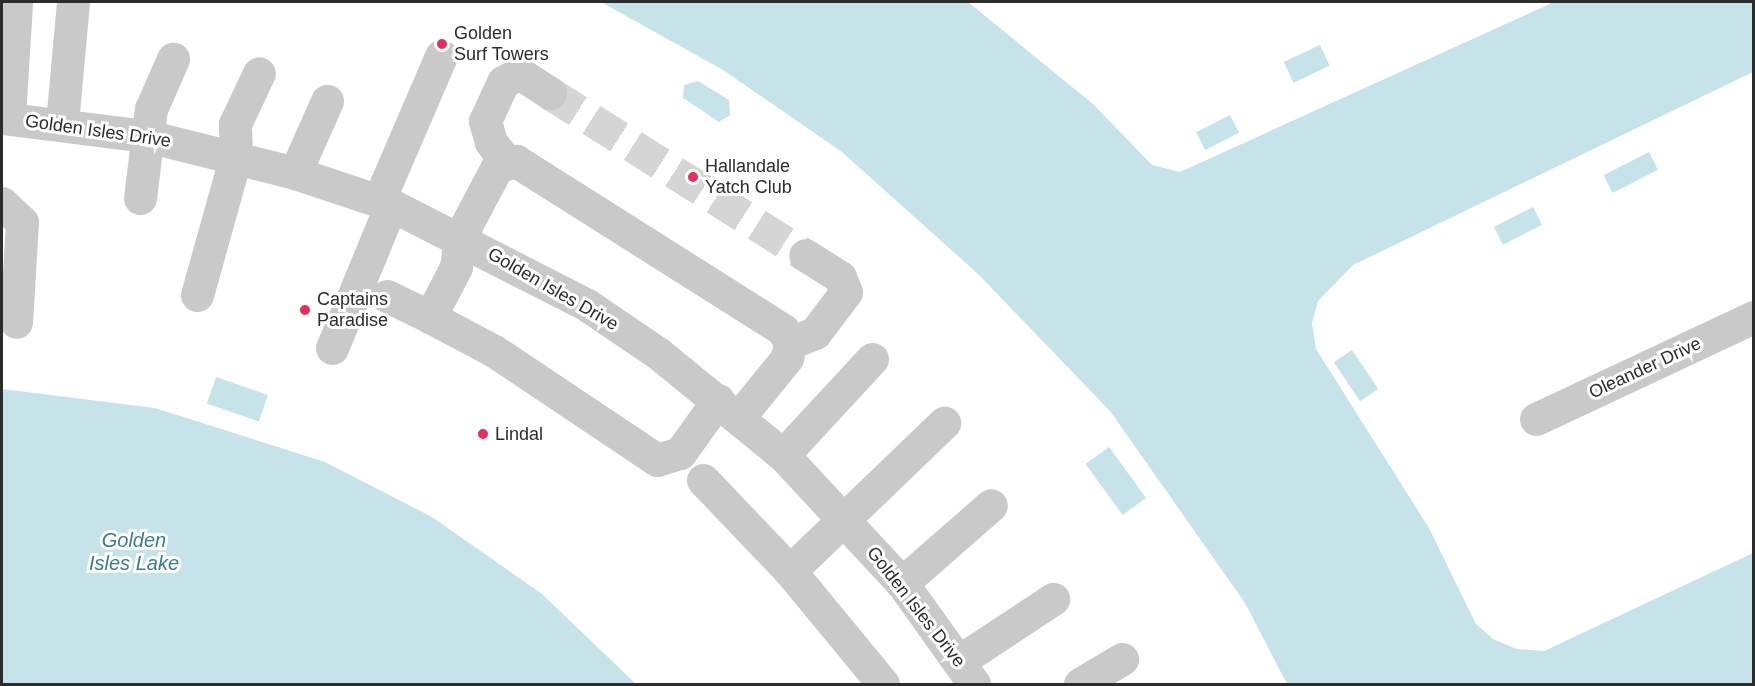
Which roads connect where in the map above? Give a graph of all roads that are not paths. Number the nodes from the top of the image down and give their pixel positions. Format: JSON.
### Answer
{"nodes":[{"id":1,"x":16,"y":2,"type":"edge"},
{"id":2,"x":72,"y":2,"type":"edge"},
{"id":3,"x":441,"y":56,"type":"dead end"},
{"id":4,"x":173,"y":59,"type":"dead end"},
{"id":5,"x":259,"y":73,"type":"dead end"},
{"id":6,"x":550,"y":93,"type":"tunnel mouth"},
{"id":7,"x":327,"y":101,"type":"dead end"},
{"id":8,"x":5,"y":118,"type":"edge"},
{"id":9,"x":62,"y":123,"type":"junction"},
{"id":10,"x":147,"y":136,"type":"junction"},
{"id":11,"x":236,"y":155,"type":"junction"},
{"id":12,"x":506,"y":160,"type":"junction"},
{"id":13,"x":295,"y":173,"type":"junction"},
{"id":14,"x":140,"y":198,"type":"dead end"},
{"id":15,"x":2,"y":202,"type":"edge"},
{"id":16,"x":385,"y":203,"type":"junction"},
{"id":17,"x":460,"y":237,"type":"junction"},
{"id":18,"x":805,"y":255,"type":"tunnel mouth"},
{"id":19,"x":197,"y":295,"type":"dead end"},
{"id":20,"x":387,"y":297,"type":"dead end"},
{"id":21,"x":430,"y":317,"type":"junction"},
{"id":22,"x":1754,"y":317,"type":"edge"},
{"id":23,"x":16,"y":322,"type":"dead end"},
{"id":24,"x":790,"y":343,"type":"junction"},
{"id":25,"x":332,"y":348,"type":"dead end"},
{"id":26,"x":872,"y":359,"type":"dead end"},
{"id":27,"x":728,"y":409,"type":"junction"},
{"id":28,"x":1536,"y":419,"type":"dead end"},
{"id":29,"x":944,"y":423,"type":"dead end"},
{"id":30,"x":783,"y":455,"type":"junction"},
{"id":31,"x":703,"y":480,"type":"dead end"},
{"id":32,"x":991,"y":505,"type":"dead end"},
{"id":33,"x":844,"y":517,"type":"junction"},
{"id":34,"x":790,"y":571,"type":"junction"},
{"id":35,"x":902,"y":583,"type":"junction"},
{"id":36,"x":1053,"y":599,"type":"dead end"},
{"id":37,"x":1122,"y":659,"type":"dead end"},
{"id":38,"x":967,"y":673,"type":"edge"},
{"id":39,"x":883,"y":684,"type":"edge"},
{"id":40,"x":1080,"y":684,"type":"edge"}],
"edges":[{"from":1,"to":8,"type":"street"},
{"from":2,"to":9,"type":"street"},
{"from":3,"to":16,"type":"street"},
{"from":4,"to":10,"type":"street"},
{"from":5,"to":11,"type":"street"},
{"from":6,"to":12,"type":"street"},
{"from":7,"to":13,"type":"street"},
{"from":8,"to":9,"type":"street","name":"Golden Isles Drive"},
{"from":9,"to":10,"type":"street","name":"Golden Isles Drive"},
{"from":10,"to":11,"type":"street","name":"Golden Isles Drive"},
{"from":10,"to":14,"type":"street"},
{"from":11,"to":13,"type":"street","name":"Golden Isles Drive"},
{"from":11,"to":19,"type":"street"},
{"from":12,"to":17,"type":"street"},
{"from":12,"to":24,"type":"street"},
{"from":13,"to":16,"type":"street","name":"Golden Isles Drive"},
{"from":15,"to":23,"type":"street"},
{"from":16,"to":17,"type":"street","name":"Golden Isles Drive"},
{"from":16,"to":25,"type":"street"},
{"from":17,"to":21,"type":"street"},
{"from":17,"to":27,"type":"street","name":"Golden Isles Drive"},
{"from":18,"to":24,"type":"street"},
{"from":20,"to":21,"type":"street"},
{"from":21,"to":27,"type":"street"},
{"from":22,"to":28,"type":"street","name":"Oleander Drive"},
{"from":24,"to":27,"type":"street"},
{"from":26,"to":30,"type":"street"},
{"from":27,"to":30,"type":"street","name":"Golden Isles Drive"},
{"from":29,"to":33,"type":"street"},
{"from":30,"to":33,"type":"street","name":"Golden Isles Drive"},
{"from":31,"to":34,"type":"street"},
{"from":32,"to":35,"type":"street"},
{"from":33,"to":34,"type":"street"},
{"from":33,"to":35,"type":"street","name":"Golden Isles Drive"},
{"from":34,"to":39,"type":"street"},
{"from":35,"to":38,"type":"street","name":"Golden Isles Drive"},
{"from":36,"to":38,"type":"street"},
{"from":37,"to":40,"type":"street"}]}
